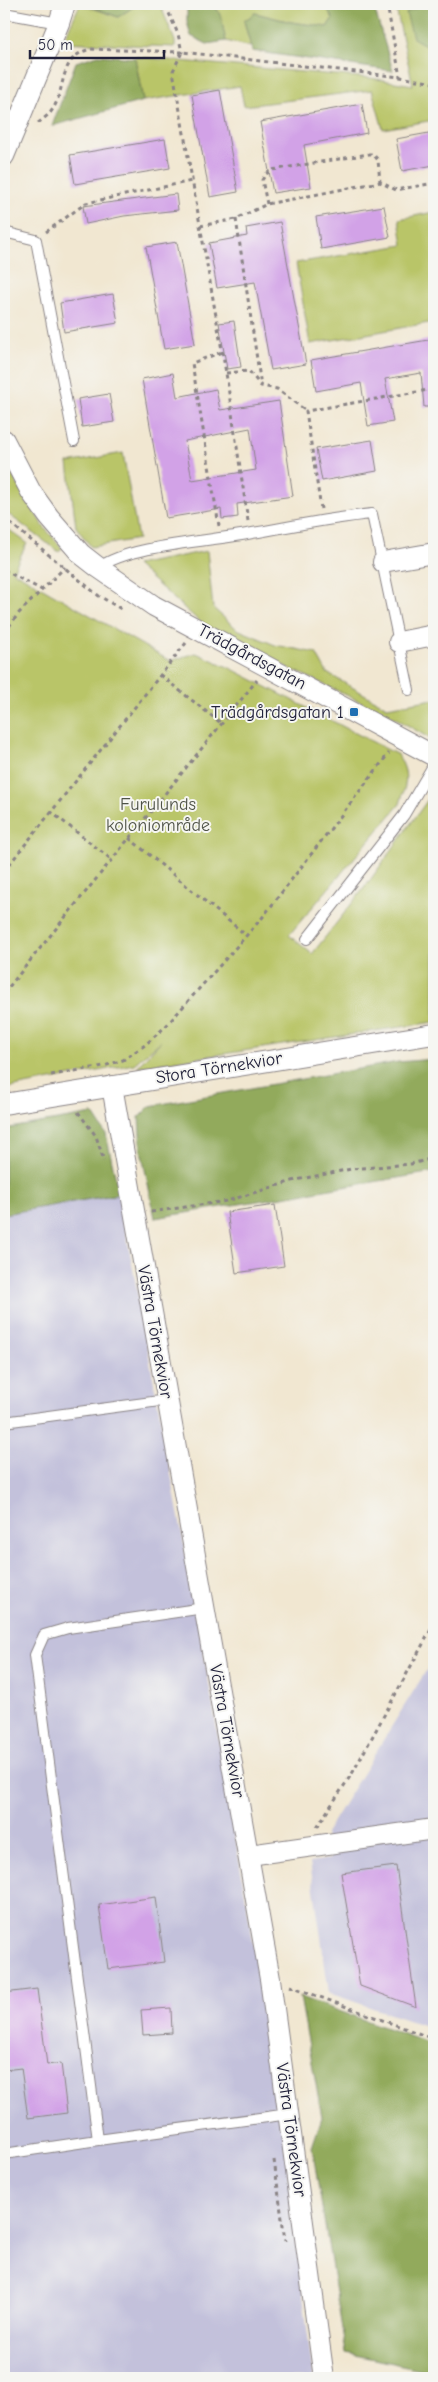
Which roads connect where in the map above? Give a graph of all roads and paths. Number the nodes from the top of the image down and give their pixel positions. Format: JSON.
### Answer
{"nodes":[{"id":1,"x":65,"y":4,"type":"edge"},
{"id":2,"x":165,"y":4,"type":"edge"},
{"id":3,"x":387,"y":4,"type":"edge"},
{"id":4,"x":4,"y":13,"type":"edge"},
{"id":5,"x":59,"y":23,"type":"junction"},
{"id":6,"x":182,"y":52,"type":"junction"},
{"id":7,"x":400,"y":77,"type":"junction"},
{"id":8,"x":434,"y":83,"type":"edge"},
{"id":9,"x":15,"y":126,"type":"junction"},
{"id":10,"x":4,"y":156,"type":"edge"},
{"id":11,"x":192,"y":181,"type":"junction"},
{"id":12,"x":380,"y":182,"type":"junction"},
{"id":13,"x":434,"y":183,"type":"edge"},
{"id":14,"x":267,"y":204,"type":"junction"},
{"id":15,"x":236,"y":219,"type":"junction"},
{"id":16,"x":200,"y":226,"type":"junction"},
{"id":17,"x":4,"y":232,"type":"edge"},
{"id":18,"x":36,"y":240,"type":"junction"},
{"id":19,"x":222,"y":352,"type":"junction"},
{"id":20,"x":226,"y":373,"type":"junction"},
{"id":21,"x":261,"y":386,"type":"junction"},
{"id":22,"x":434,"y":389,"type":"edge"},
{"id":23,"x":306,"y":411,"type":"junction"},
{"id":24,"x":4,"y":440,"type":"edge"},
{"id":25,"x":74,"y":440,"type":"dead end"},
{"id":26,"x":323,"y":519,"type":"junction"},
{"id":27,"x":250,"y":534,"type":"junction"},
{"id":28,"x":222,"y":539,"type":"junction"},
{"id":29,"x":81,"y":554,"type":"junction"},
{"id":30,"x":434,"y":554,"type":"edge"},
{"id":31,"x":383,"y":562,"type":"junction"},
{"id":32,"x":99,"y":568,"type":"junction"},
{"id":33,"x":4,"y":570,"type":"edge"},
{"id":34,"x":42,"y":590,"type":"junction"},
{"id":35,"x":4,"y":633,"type":"edge"},
{"id":36,"x":434,"y":635,"type":"edge"},
{"id":37,"x":399,"y":642,"type":"junction"},
{"id":38,"x":186,"y":643,"type":"dead end"},
{"id":39,"x":268,"y":666,"type":"junction"},
{"id":40,"x":160,"y":675,"type":"junction"},
{"id":41,"x":408,"y":690,"type":"dead end"},
{"id":42,"x":222,"y":724,"type":"junction"},
{"id":43,"x":399,"y":737,"type":"junction"},
{"id":44,"x":434,"y":756,"type":"edge"},
{"id":45,"x":434,"y":764,"type":"edge"},
{"id":46,"x":50,"y":811,"type":"junction"},
{"id":47,"x":129,"y":838,"type":"junction"},
{"id":48,"x":112,"y":860,"type":"junction"},
{"id":49,"x":4,"y":871,"type":"edge"},
{"id":50,"x":247,"y":936,"type":"junction"},
{"id":51,"x":307,"y":939,"type":"dead end"},
{"id":52,"x":4,"y":993,"type":"edge"},
{"id":53,"x":434,"y":1034,"type":"edge"},
{"id":54,"x":49,"y":1076,"type":"dead end"},
{"id":55,"x":112,"y":1086,"type":"junction"},
{"id":56,"x":4,"y":1104,"type":"edge"},
{"id":57,"x":78,"y":1112,"type":"dead end"},
{"id":58,"x":434,"y":1158,"type":"edge"},
{"id":59,"x":105,"y":1164,"type":"dead end"},
{"id":60,"x":134,"y":1214,"type":"junction"},
{"id":61,"x":167,"y":1400,"type":"junction"},
{"id":62,"x":4,"y":1422,"type":"edge"},
{"id":63,"x":204,"y":1608,"type":"junction"},
{"id":64,"x":434,"y":1624,"type":"edge"},
{"id":65,"x":434,"y":1829,"type":"edge"},
{"id":66,"x":304,"y":1847,"type":"junction"},
{"id":67,"x":249,"y":1855,"type":"junction"},
{"id":68,"x":287,"y":1984,"type":"dead end"},
{"id":69,"x":434,"y":2039,"type":"edge"},
{"id":70,"x":289,"y":2114,"type":"junction"},
{"id":71,"x":98,"y":2140,"type":"junction"},
{"id":72,"x":273,"y":2151,"type":"dead end"},
{"id":73,"x":4,"y":2154,"type":"edge"},
{"id":74,"x":286,"y":2246,"type":"dead end"},
{"id":75,"x":324,"y":2378,"type":"edge"}],
"edges":[{"from":1,"to":5,"type":"street"},
{"from":2,"to":6,"type":"path"},
{"from":3,"to":7,"type":"path"},
{"from":4,"to":5,"type":"lane"},
{"from":5,"to":9,"type":"street"},
{"from":6,"to":7,"type":"path"},
{"from":6,"to":9,"type":"path"},
{"from":6,"to":11,"type":"path"},
{"from":7,"to":8,"type":"path"},
{"from":9,"to":10,"type":"street"},
{"from":11,"to":16,"type":"path"},
{"from":11,"to":18,"type":"path"},
{"from":12,"to":13,"type":"path"},
{"from":12,"to":14,"type":"path"},
{"from":12,"to":14,"type":"path"},
{"from":14,"to":15,"type":"path"},
{"from":15,"to":16,"type":"path"},
{"from":15,"to":21,"type":"path"},
{"from":16,"to":19,"type":"path"},
{"from":17,"to":18,"type":"lane"},
{"from":18,"to":25,"type":"lane"},
{"from":19,"to":20,"type":"path"},
{"from":19,"to":28,"type":"path"},
{"from":20,"to":21,"type":"path"},
{"from":20,"to":27,"type":"path"},
{"from":21,"to":23,"type":"path"},
{"from":22,"to":23,"type":"path"},
{"from":23,"to":26,"type":"path"},
{"from":24,"to":29,"type":"street","name":"Trädgårdsgatan"},
{"from":26,"to":27,"type":"lane"},
{"from":26,"to":31,"type":"lane"},
{"from":27,"to":28,"type":"lane"},
{"from":28,"to":32,"type":"lane"},
{"from":29,"to":32,"type":"street","name":"Trädgårdsgatan"},
{"from":29,"to":34,"type":"path"},
{"from":30,"to":31,"type":"street"},
{"from":31,"to":37,"type":"lane"},
{"from":32,"to":39,"type":"street","name":"Trädgårdsgatan"},
{"from":33,"to":34,"type":"path"},
{"from":34,"to":35,"type":"path"},
{"from":36,"to":37,"type":"street"},
{"from":37,"to":41,"type":"lane"},
{"from":38,"to":40,"type":"path"},
{"from":39,"to":42,"type":"path"},
{"from":39,"to":43,"type":"street","name":"Trädgårdsgatan"},
{"from":40,"to":42,"type":"path"},
{"from":40,"to":46,"type":"path"},
{"from":42,"to":47,"type":"path"},
{"from":43,"to":44,"type":"street","name":"Trädgårdsgatan"},
{"from":43,"to":50,"type":"path"},
{"from":45,"to":51,"type":"lane"},
{"from":46,"to":48,"type":"path"},
{"from":46,"to":49,"type":"path"},
{"from":47,"to":48,"type":"path"},
{"from":47,"to":50,"type":"path"},
{"from":48,"to":52,"type":"path"},
{"from":50,"to":54,"type":"path"},
{"from":53,"to":55,"type":"street","name":"Stora Törnekvior"},
{"from":55,"to":56,"type":"street","name":"Stora Törnekvior"},
{"from":55,"to":60,"type":"street","name":"Västra Törnekvior"},
{"from":57,"to":59,"type":"path"},
{"from":58,"to":60,"type":"path"},
{"from":60,"to":61,"type":"street","name":"Västra Törnekvior"},
{"from":61,"to":62,"type":"lane"},
{"from":61,"to":63,"type":"street","name":"Västra Törnekvior"},
{"from":63,"to":67,"type":"street","name":"Västra Törnekvior"},
{"from":63,"to":71,"type":"lane"},
{"from":64,"to":66,"type":"path"},
{"from":65,"to":66,"type":"street"},
{"from":66,"to":67,"type":"street"},
{"from":67,"to":70,"type":"street","name":"Västra Törnekvior"},
{"from":68,"to":69,"type":"path"},
{"from":70,"to":71,"type":"lane"},
{"from":70,"to":75,"type":"street","name":"Västra Törnekvior"},
{"from":71,"to":73,"type":"lane"},
{"from":72,"to":74,"type":"path"}]}
